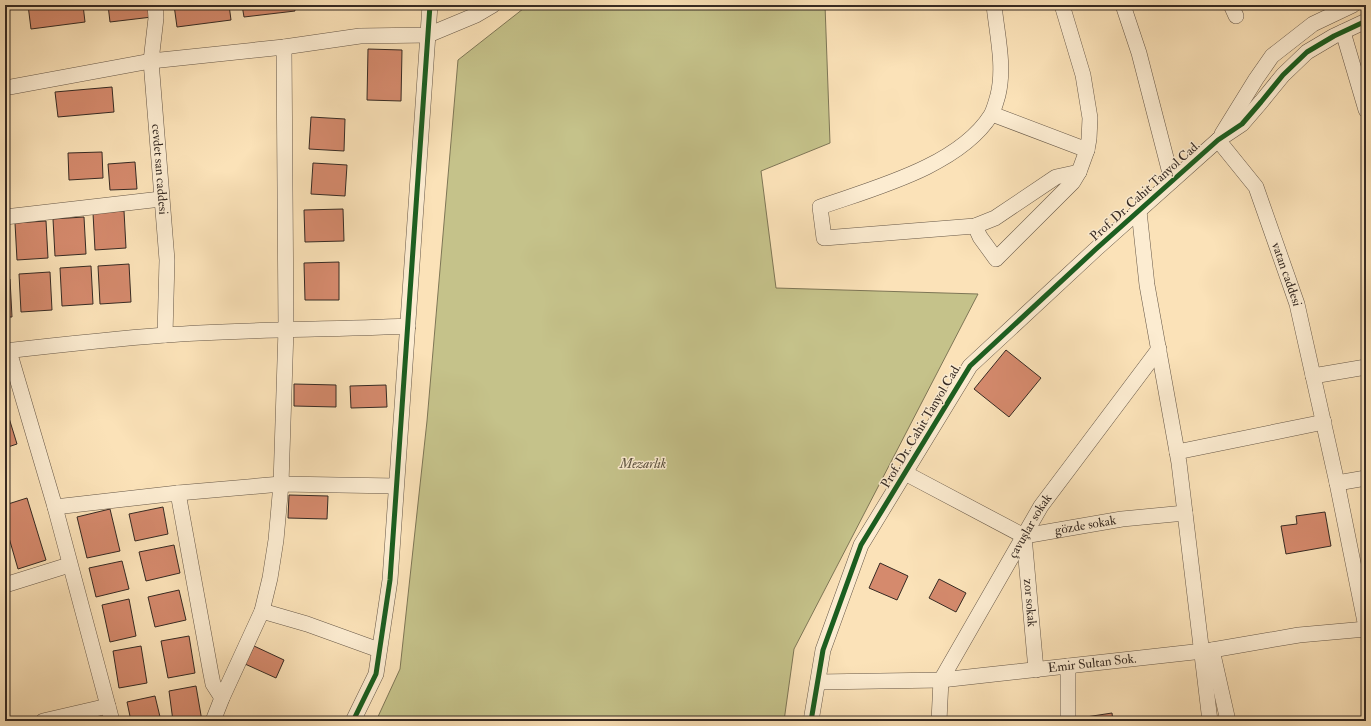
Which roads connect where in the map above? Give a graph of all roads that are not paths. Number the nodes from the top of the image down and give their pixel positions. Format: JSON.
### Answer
{"nodes":[{"id":1,"x":155,"y":5,"type":"edge"},
{"id":2,"x":430,"y":5,"type":"edge"},
{"id":3,"x":493,"y":5,"type":"edge"},
{"id":4,"x":994,"y":5,"type":"edge"},
{"id":5,"x":1062,"y":5,"type":"edge"},
{"id":6,"x":1123,"y":5,"type":"edge"},
{"id":7,"x":1353,"y":5,"type":"edge"},
{"id":8,"x":1366,"y":21,"type":"edge"},
{"id":9,"x":1344,"y":32,"type":"junction"},
{"id":10,"x":428,"y":35,"type":"junction"},
{"id":11,"x":284,"y":47,"type":"junction"},
{"id":12,"x":151,"y":61,"type":"junction"},
{"id":13,"x":5,"y":88,"type":"edge"},
{"id":14,"x":1366,"y":110,"type":"edge"},
{"id":15,"x":992,"y":114,"type":"junction"},
{"id":16,"x":1218,"y":140,"type":"junction"},
{"id":17,"x":1087,"y":150,"type":"junction"},
{"id":18,"x":1079,"y":172,"type":"junction"},
{"id":19,"x":1172,"y":181,"type":"junction"},
{"id":20,"x":161,"y":198,"type":"junction"},
{"id":21,"x":1139,"y":211,"type":"junction"},
{"id":22,"x":5,"y":217,"type":"edge"},
{"id":23,"x":975,"y":226,"type":"junction"},
{"id":24,"x":408,"y":326,"type":"junction"},
{"id":25,"x":286,"y":329,"type":"junction"},
{"id":26,"x":165,"y":335,"type":"junction"},
{"id":27,"x":1159,"y":349,"type":"junction"},
{"id":28,"x":7,"y":351,"type":"edge"},
{"id":29,"x":1366,"y":367,"type":"edge"},
{"id":30,"x":1313,"y":376,"type":"junction"},
{"id":31,"x":1324,"y":422,"type":"junction"},
{"id":32,"x":1177,"y":452,"type":"junction"},
{"id":33,"x":905,"y":473,"type":"junction"},
{"id":34,"x":1366,"y":478,"type":"edge"},
{"id":35,"x":1337,"y":483,"type":"junction"},
{"id":36,"x":281,"y":484,"type":"junction"},
{"id":37,"x":396,"y":486,"type":"junction"},
{"id":38,"x":178,"y":493,"type":"junction"},
{"id":39,"x":55,"y":507,"type":"junction"},
{"id":40,"x":1185,"y":512,"type":"junction"},
{"id":41,"x":1024,"y":536,"type":"junction"},
{"id":42,"x":69,"y":565,"type":"junction"},
{"id":43,"x":5,"y":585,"type":"edge"},
{"id":44,"x":262,"y":611,"type":"junction"},
{"id":45,"x":1366,"y":628,"type":"edge"},
{"id":46,"x":379,"y":650,"type":"junction"},
{"id":47,"x":1207,"y":651,"type":"junction"},
{"id":48,"x":1068,"y":666,"type":"junction"},
{"id":49,"x":1036,"y":670,"type":"junction"},
{"id":50,"x":941,"y":680,"type":"junction"},
{"id":51,"x":818,"y":682,"type":"junction"},
{"id":52,"x":222,"y":698,"type":"junction"},
{"id":53,"x":108,"y":706,"type":"junction"},
{"id":54,"x":43,"y":721,"type":"edge"},
{"id":55,"x":112,"y":721,"type":"edge"},
{"id":56,"x":214,"y":721,"type":"edge"},
{"id":57,"x":353,"y":721,"type":"edge"},
{"id":58,"x":811,"y":721,"type":"edge"},
{"id":59,"x":939,"y":721,"type":"edge"},
{"id":60,"x":1068,"y":721,"type":"edge"},
{"id":61,"x":1210,"y":721,"type":"edge"},
{"id":62,"x":1228,"y":721,"type":"edge"}],
"edges":[{"from":1,"to":12,"type":"street","name":"cevdet san caddesi"},
{"from":2,"to":10,"type":"street"},
{"from":3,"to":10,"type":"street"},
{"from":4,"to":15,"type":"street"},
{"from":5,"to":17,"type":"street"},
{"from":6,"to":19,"type":"street"},
{"from":7,"to":16,"type":"street"},
{"from":8,"to":9,"type":"street"},
{"from":9,"to":14,"type":"street"},
{"from":9,"to":16,"type":"street"},
{"from":10,"to":11,"type":"street"},
{"from":10,"to":24,"type":"street"},
{"from":11,"to":12,"type":"street"},
{"from":11,"to":25,"type":"street"},
{"from":12,"to":13,"type":"street"},
{"from":12,"to":20,"type":"street","name":"cevdet san caddesi"},
{"from":15,"to":17,"type":"street"},
{"from":15,"to":23,"type":"street"},
{"from":16,"to":19,"type":"street","name":"Prof. Dr. Cahit Tanyol Cad."},
{"from":16,"to":30,"type":"street","name":"vatan caddesi"},
{"from":17,"to":18,"type":"street"},
{"from":18,"to":23,"type":"street"},
{"from":18,"to":23,"type":"street"},
{"from":19,"to":21,"type":"street","name":"Prof. Dr. Cahit Tanyol Cad."},
{"from":20,"to":22,"type":"street"},
{"from":20,"to":26,"type":"street","name":"cevdet san caddesi"},
{"from":21,"to":27,"type":"street"},
{"from":21,"to":33,"type":"street","name":"Prof. Dr. Cahit Tanyol Cad."},
{"from":24,"to":25,"type":"street"},
{"from":24,"to":37,"type":"street"},
{"from":25,"to":26,"type":"street"},
{"from":25,"to":36,"type":"street"},
{"from":26,"to":28,"type":"street"},
{"from":27,"to":32,"type":"street"},
{"from":27,"to":41,"type":"street","name":"çavuşlar sokak"},
{"from":28,"to":39,"type":"street"},
{"from":29,"to":30,"type":"street"},
{"from":30,"to":31,"type":"street","name":"vatan caddesi"},
{"from":31,"to":32,"type":"street"},
{"from":31,"to":35,"type":"street","name":"vatan caddesi"},
{"from":32,"to":40,"type":"street"},
{"from":33,"to":41,"type":"street"},
{"from":33,"to":51,"type":"street","name":"Prof. Dr. Cahit Tanyol Cad."},
{"from":34,"to":35,"type":"street"},
{"from":35,"to":45,"type":"street","name":"vatan caddesi"},
{"from":36,"to":37,"type":"street"},
{"from":36,"to":38,"type":"street"},
{"from":36,"to":44,"type":"street"},
{"from":37,"to":46,"type":"street"},
{"from":38,"to":39,"type":"street"},
{"from":38,"to":52,"type":"street"},
{"from":39,"to":42,"type":"street"},
{"from":40,"to":41,"type":"street","name":"gözde sokak"},
{"from":40,"to":47,"type":"street"},
{"from":41,"to":49,"type":"street","name":"zor sokak"},
{"from":41,"to":50,"type":"street","name":"çavuşlar sokak"},
{"from":42,"to":43,"type":"street"},
{"from":42,"to":53,"type":"street"},
{"from":44,"to":46,"type":"street"},
{"from":44,"to":52,"type":"street"},
{"from":45,"to":47,"type":"street","name":"Emir Sultan Sok."},
{"from":46,"to":57,"type":"street"},
{"from":47,"to":48,"type":"street","name":"Emir Sultan Sok."},
{"from":47,"to":61,"type":"street"},
{"from":47,"to":62,"type":"street"},
{"from":48,"to":49,"type":"street","name":"Emir Sultan Sok."},
{"from":48,"to":60,"type":"street"},
{"from":49,"to":50,"type":"street","name":"Emir Sultan Sok."},
{"from":50,"to":51,"type":"street","name":"Emir Sultan Sok."},
{"from":50,"to":59,"type":"street","name":"çavuşlar sokak"},
{"from":51,"to":58,"type":"street","name":"Prof. Dr. Cahit Tanyol Cad."},
{"from":52,"to":56,"type":"street"},
{"from":53,"to":54,"type":"street"},
{"from":53,"to":55,"type":"street"}]}
